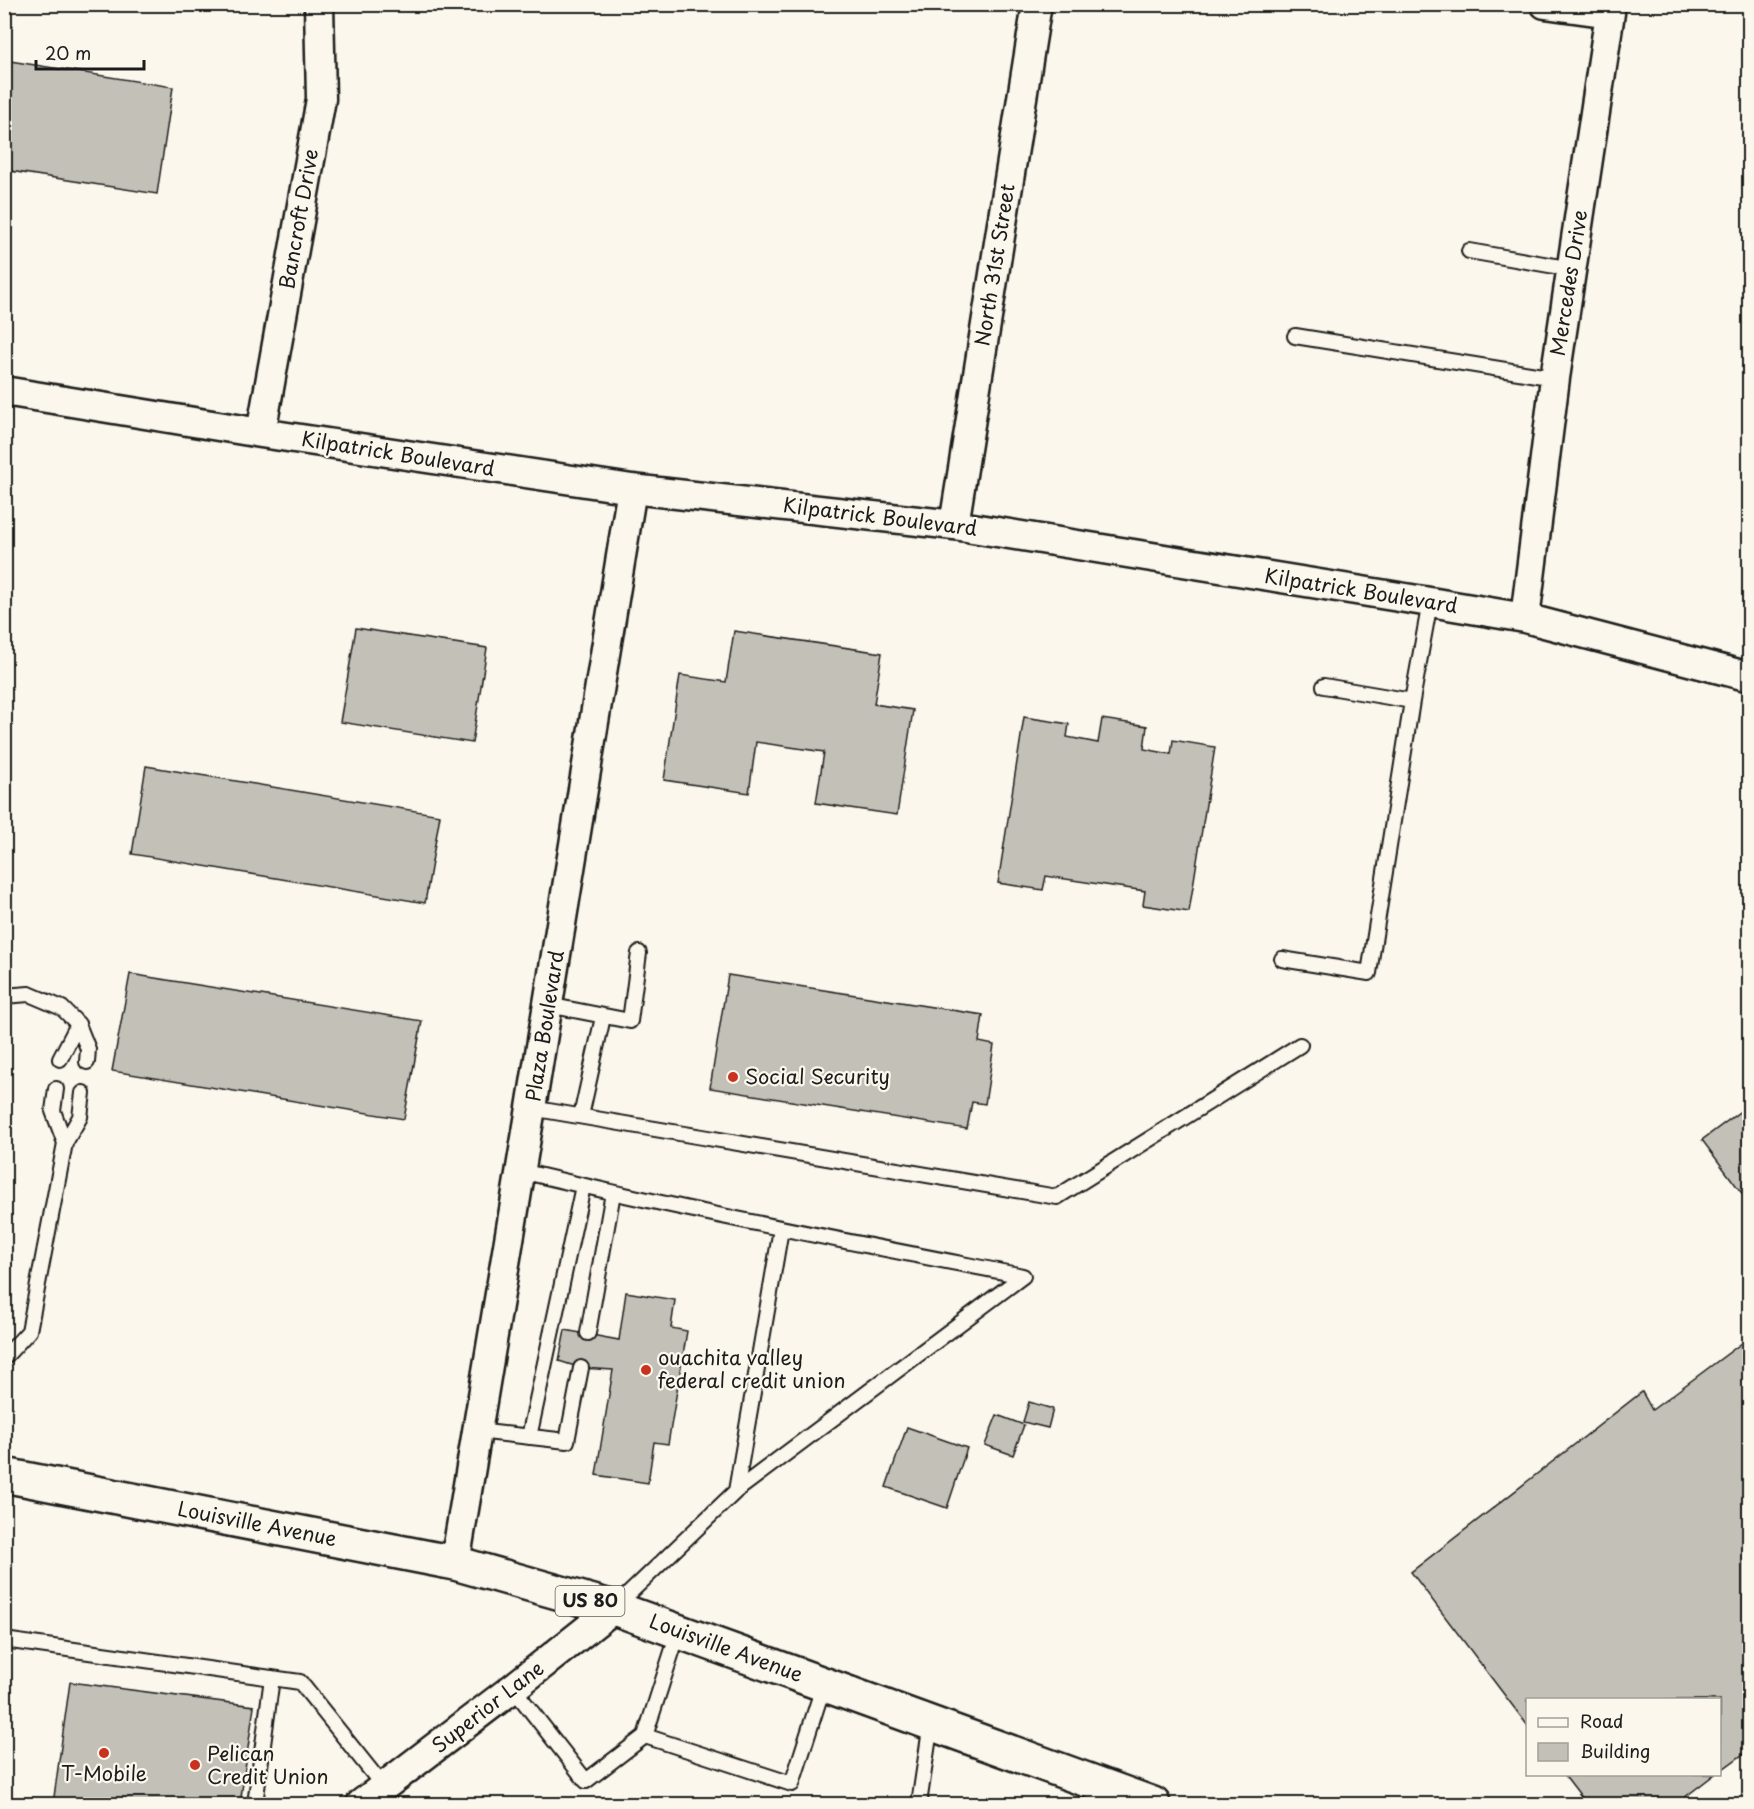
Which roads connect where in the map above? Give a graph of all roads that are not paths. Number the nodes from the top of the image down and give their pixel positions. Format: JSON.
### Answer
{"nodes":[{"id":1,"x":319,"y":4,"type":"edge"},
{"id":2,"x":1037,"y":4,"type":"edge"},
{"id":3,"x":1545,"y":4,"type":"edge"},
{"id":4,"x":1469,"y":251,"type":"dead end"},
{"id":5,"x":1572,"y":269,"type":"junction"},
{"id":6,"x":1295,"y":336,"type":"dead end"},
{"id":7,"x":1555,"y":378,"type":"junction"},
{"id":8,"x":4,"y":391,"type":"edge"},
{"id":9,"x":261,"y":433,"type":"junction"},
{"id":10,"x":632,"y":489,"type":"junction"},
{"id":11,"x":954,"y":525,"type":"junction"},
{"id":12,"x":1431,"y":602,"type":"junction"},
{"id":13,"x":1525,"y":618,"type":"junction"},
{"id":14,"x":1749,"y":677,"type":"edge"},
{"id":15,"x":1324,"y":686,"type":"dead end"},
{"id":16,"x":1412,"y":701,"type":"junction"},
{"id":17,"x":639,"y":952,"type":"dead end"},
{"id":18,"x":1282,"y":959,"type":"dead end"},
{"id":19,"x":4,"y":996,"type":"edge"},
{"id":20,"x":548,"y":1005,"type":"junction"},
{"id":21,"x":603,"y":1017,"type":"junction"},
{"id":22,"x":78,"y":1024,"type":"junction"},
{"id":23,"x":1299,"y":1045,"type":"dead end"},
{"id":24,"x":60,"y":1059,"type":"dead end"},
{"id":25,"x":87,"y":1062,"type":"dead end"},
{"id":26,"x":56,"y":1089,"type":"dead end"},
{"id":27,"x":83,"y":1093,"type":"dead end"},
{"id":28,"x":531,"y":1108,"type":"junction"},
{"id":29,"x":581,"y":1116,"type":"junction"},
{"id":30,"x":65,"y":1143,"type":"junction"},
{"id":31,"x":521,"y":1171,"type":"junction"},
{"id":32,"x":583,"y":1186,"type":"junction"},
{"id":33,"x":613,"y":1193,"type":"junction"},
{"id":34,"x":781,"y":1229,"type":"junction"},
{"id":35,"x":588,"y":1333,"type":"dead end"},
{"id":36,"x":4,"y":1358,"type":"edge"},
{"id":37,"x":581,"y":1368,"type":"dead end"},
{"id":38,"x":477,"y":1431,"type":"junction"},
{"id":39,"x":529,"y":1437,"type":"junction"},
{"id":40,"x":4,"y":1475,"type":"edge"},
{"id":41,"x":736,"y":1491,"type":"junction"},
{"id":42,"x":455,"y":1563,"type":"junction"},
{"id":43,"x":614,"y":1608,"type":"junction"},
{"id":44,"x":679,"y":1630,"type":"junction"},
{"id":45,"x":5,"y":1640,"type":"edge"},
{"id":46,"x":4,"y":1646,"type":"edge"},
{"id":47,"x":272,"y":1678,"type":"junction"},
{"id":48,"x":824,"y":1684,"type":"junction"},
{"id":49,"x":513,"y":1689,"type":"junction"},
{"id":50,"x":931,"y":1723,"type":"junction"},
{"id":51,"x":645,"y":1736,"type":"junction"},
{"id":52,"x":384,"y":1787,"type":"junction"},
{"id":53,"x":255,"y":1804,"type":"edge"},
{"id":54,"x":361,"y":1804,"type":"edge"},
{"id":55,"x":921,"y":1804,"type":"edge"},
{"id":56,"x":1153,"y":1804,"type":"edge"}],
"edges":[{"from":1,"to":9,"type":"street","name":"Bancroft Drive"},
{"from":2,"to":11,"type":"street","name":"North 31st Street"},
{"from":3,"to":5,"type":"street","name":"Mercedes Drive"},
{"from":4,"to":5,"type":"lane"},
{"from":5,"to":7,"type":"street","name":"Mercedes Drive"},
{"from":6,"to":7,"type":"lane"},
{"from":7,"to":13,"type":"street","name":"Mercedes Drive"},
{"from":8,"to":9,"type":"street","name":"Kilpatrick Boulevard"},
{"from":9,"to":10,"type":"street","name":"Kilpatrick Boulevard"},
{"from":10,"to":11,"type":"street","name":"Kilpatrick Boulevard"},
{"from":10,"to":20,"type":"street","name":"Plaza Boulevard"},
{"from":11,"to":12,"type":"street","name":"Kilpatrick Boulevard"},
{"from":12,"to":13,"type":"street","name":"Kilpatrick Boulevard"},
{"from":12,"to":16,"type":"lane"},
{"from":13,"to":14,"type":"street","name":"Kilpatrick Boulevard"},
{"from":15,"to":16,"type":"lane"},
{"from":16,"to":18,"type":"lane"},
{"from":17,"to":21,"type":"lane"},
{"from":19,"to":22,"type":"lane"},
{"from":20,"to":21,"type":"lane"},
{"from":20,"to":28,"type":"street","name":"Plaza Boulevard"},
{"from":21,"to":29,"type":"lane"},
{"from":22,"to":24,"type":"lane"},
{"from":22,"to":25,"type":"lane"},
{"from":23,"to":29,"type":"lane"},
{"from":26,"to":30,"type":"lane"},
{"from":27,"to":30,"type":"lane"},
{"from":28,"to":29,"type":"lane"},
{"from":28,"to":31,"type":"street","name":"Plaza Boulevard"},
{"from":30,"to":36,"type":"lane"},
{"from":31,"to":32,"type":"lane"},
{"from":31,"to":38,"type":"street","name":"Plaza Boulevard"},
{"from":32,"to":33,"type":"lane"},
{"from":32,"to":39,"type":"lane"},
{"from":33,"to":34,"type":"lane"},
{"from":33,"to":35,"type":"lane"},
{"from":34,"to":41,"type":"lane"},
{"from":34,"to":41,"type":"lane"},
{"from":37,"to":39,"type":"lane"},
{"from":38,"to":39,"type":"lane"},
{"from":38,"to":42,"type":"street","name":"Plaza Boulevard"},
{"from":40,"to":42,"type":"main road","name":"Louisville Avenue","number":"US 80"},
{"from":41,"to":43,"type":"lane"},
{"from":42,"to":43,"type":"main road","name":"Louisville Avenue","number":"US 80"},
{"from":43,"to":44,"type":"main road","name":"Louisville Avenue","number":"US 80"},
{"from":43,"to":49,"type":"street","name":"Superior Lane"},
{"from":44,"to":48,"type":"main road","name":"Louisville Avenue","number":"US 80"},
{"from":44,"to":51,"type":"lane"},
{"from":45,"to":46,"type":"lane"},
{"from":45,"to":47,"type":"lane"},
{"from":47,"to":52,"type":"lane"},
{"from":47,"to":53,"type":"lane"},
{"from":48,"to":50,"type":"main road","name":"Louisville Avenue","number":"US 80"},
{"from":48,"to":51,"type":"lane"},
{"from":49,"to":51,"type":"lane"},
{"from":49,"to":52,"type":"street","name":"Superior Lane"},
{"from":50,"to":55,"type":"lane"},
{"from":50,"to":56,"type":"main road","name":"Louisville Avenue","number":"US 80"},
{"from":52,"to":54,"type":"street","name":"Superior Lane"}]}
